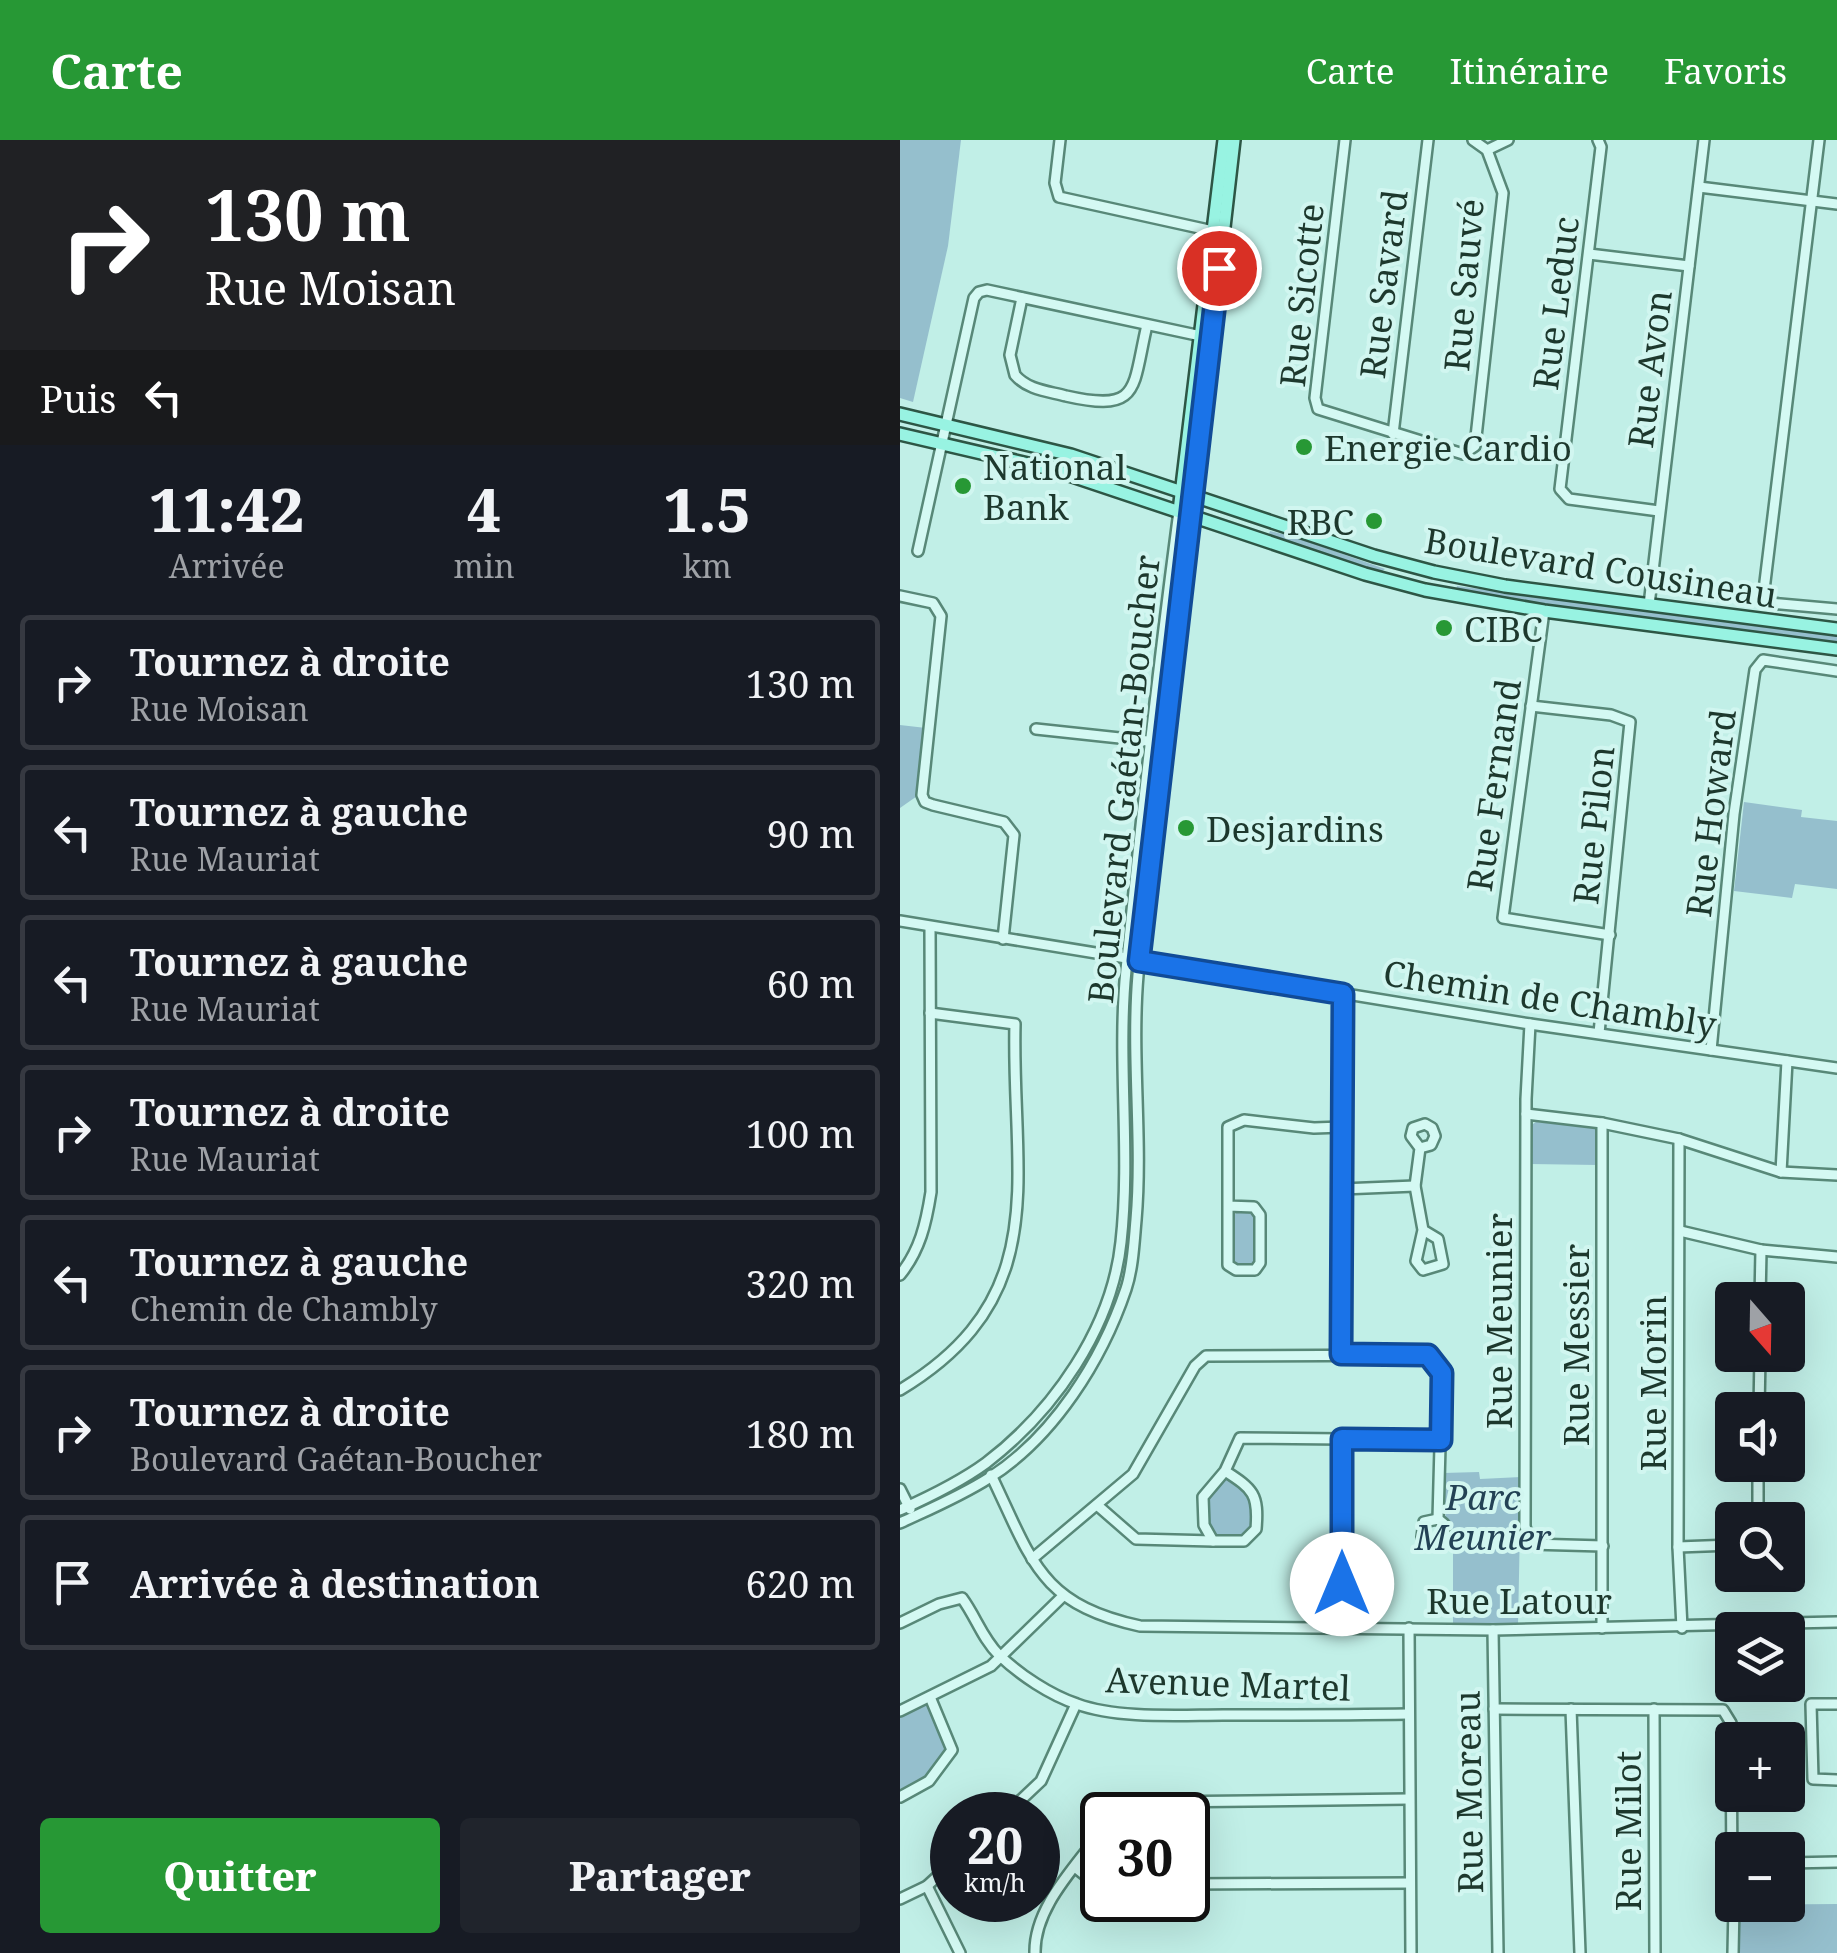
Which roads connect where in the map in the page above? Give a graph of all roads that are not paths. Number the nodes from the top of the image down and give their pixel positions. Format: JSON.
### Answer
{"nodes":[{"id":1,"x":1060,"y":140,"type":"edge"},
{"id":2,"x":1224,"y":140,"type":"edge"},
{"id":3,"x":1234,"y":140,"type":"edge"},
{"id":4,"x":1345,"y":140,"type":"edge"},
{"id":5,"x":1428,"y":140,"type":"edge"},
{"id":6,"x":1473,"y":140,"type":"edge"},
{"id":7,"x":1508,"y":140,"type":"edge"},
{"id":8,"x":1598,"y":140,"type":"edge"},
{"id":9,"x":1704,"y":140,"type":"edge"},
{"id":10,"x":1819,"y":140,"type":"edge"},
{"id":11,"x":1487,"y":150,"type":"junction"},
{"id":12,"x":1699,"y":187,"type":"junction"},
{"id":13,"x":1812,"y":201,"type":"junction"},
{"id":14,"x":1837,"y":204,"type":"edge"},
{"id":15,"x":1213,"y":231,"type":"junction"},
{"id":16,"x":1589,"y":254,"type":"junction"},
{"id":17,"x":1689,"y":266,"type":"junction"},
{"id":18,"x":1022,"y":298,"type":"junction"},
{"id":19,"x":1146,"y":325,"type":"junction"},
{"id":20,"x":1201,"y":336,"type":"junction"},
{"id":21,"x":900,"y":414,"type":"edge"},
{"id":22,"x":946,"y":424,"type":"junction"},
{"id":23,"x":900,"y":434,"type":"edge"},
{"id":24,"x":1393,"y":434,"type":"junction"},
{"id":25,"x":942,"y":443,"type":"junction"},
{"id":26,"x":1475,"y":446,"type":"joint"},
{"id":27,"x":1187,"y":494,"type":"junction"},
{"id":28,"x":1659,"y":511,"type":"junction"},
{"id":29,"x":1185,"y":513,"type":"junction"},
{"id":30,"x":918,"y":550,"type":"dead end"},
{"id":31,"x":900,"y":596,"type":"edge"},
{"id":32,"x":1649,"y":605,"type":"junction"},
{"id":33,"x":1837,"y":608,"type":"edge"},
{"id":34,"x":1544,"y":611,"type":"junction"},
{"id":35,"x":1837,"y":629,"type":"edge"},
{"id":36,"x":1164,"y":638,"type":"junction"},
{"id":37,"x":1837,"y":648,"type":"edge"},
{"id":38,"x":1173,"y":670,"type":"junction"},
{"id":39,"x":1837,"y":671,"type":"edge"},
{"id":40,"x":1531,"y":706,"type":"junction"},
{"id":41,"x":1036,"y":729,"type":"dead end"},
{"id":42,"x":1152,"y":742,"type":"junction"},
{"id":43,"x":1164,"y":743,"type":"junction"},
{"id":44,"x":900,"y":922,"type":"edge"},
{"id":45,"x":930,"y":927,"type":"junction"},
{"id":46,"x":1610,"y":935,"type":"junction"},
{"id":47,"x":1002,"y":940,"type":"junction"},
{"id":48,"x":1127,"y":960,"type":"junction"},
{"id":49,"x":1139,"y":961,"type":"junction"},
{"id":50,"x":1343,"y":994,"type":"junction"},
{"id":51,"x":930,"y":1012,"type":"junction"},
{"id":52,"x":1530,"y":1024,"type":"junction"},
{"id":53,"x":1599,"y":1033,"type":"junction"},
{"id":54,"x":1712,"y":1050,"type":"junction"},
{"id":55,"x":1787,"y":1061,"type":"junction"},
{"id":56,"x":1837,"y":1068,"type":"edge"},
{"id":57,"x":1526,"y":1114,"type":"junction"},
{"id":58,"x":1602,"y":1122,"type":"junction"},
{"id":59,"x":1342,"y":1127,"type":"junction"},
{"id":60,"x":1679,"y":1138,"type":"junction"},
{"id":61,"x":1420,"y":1148,"type":"dead end"},
{"id":62,"x":1781,"y":1172,"type":"junction"},
{"id":63,"x":1837,"y":1175,"type":"edge"},
{"id":64,"x":1415,"y":1186,"type":"junction"},
{"id":65,"x":1342,"y":1188,"type":"junction"},
{"id":66,"x":1228,"y":1206,"type":"junction"},
{"id":67,"x":1422,"y":1230,"type":"dead end"},
{"id":68,"x":1680,"y":1232,"type":"junction"},
{"id":69,"x":1761,"y":1250,"type":"junction"},
{"id":70,"x":1837,"y":1258,"type":"edge"},
{"id":71,"x":900,"y":1276,"type":"edge"},
{"id":72,"x":1760,"y":1282,"type":"edge"},
{"id":73,"x":1341,"y":1354,"type":"junction"},
{"id":74,"x":900,"y":1390,"type":"edge"},
{"id":75,"x":1342,"y":1439,"type":"junction"},
{"id":76,"x":1441,"y":1440,"type":"junction"},
{"id":77,"x":985,"y":1464,"type":"junction"},
{"id":78,"x":1225,"y":1471,"type":"junction"},
{"id":79,"x":992,"y":1477,"type":"junction"},
{"id":80,"x":900,"y":1489,"type":"edge"},
{"id":81,"x":1097,"y":1505,"type":"junction"},
{"id":82,"x":907,"y":1511,"type":"edge"},
{"id":83,"x":1438,"y":1519,"type":"dead end"},
{"id":84,"x":900,"y":1523,"type":"edge"},
{"id":85,"x":1214,"y":1541,"type":"junction"},
{"id":86,"x":1603,"y":1546,"type":"junction"},
{"id":87,"x":1715,"y":1546,"type":"edge"},
{"id":88,"x":1678,"y":1547,"type":"junction"},
{"id":89,"x":1032,"y":1559,"type":"junction"},
{"id":90,"x":1063,"y":1596,"type":"junction"},
{"id":91,"x":1837,"y":1622,"type":"edge"},
{"id":92,"x":900,"y":1623,"type":"edge"},
{"id":93,"x":1342,"y":1627,"type":"junction"},
{"id":94,"x":1410,"y":1628,"type":"junction"},
{"id":95,"x":1602,"y":1628,"type":"junction"},
{"id":96,"x":1682,"y":1628,"type":"junction"},
{"id":97,"x":1494,"y":1630,"type":"junction"},
{"id":98,"x":1002,"y":1657,"type":"junction"},
{"id":99,"x":930,"y":1697,"type":"junction"},
{"id":100,"x":1076,"y":1704,"type":"junction"},
{"id":101,"x":1837,"y":1704,"type":"edge"},
{"id":102,"x":1494,"y":1709,"type":"junction"},
{"id":103,"x":1571,"y":1709,"type":"junction"},
{"id":104,"x":1654,"y":1710,"type":"junction"},
{"id":105,"x":900,"y":1711,"type":"edge"},
{"id":106,"x":1408,"y":1714,"type":"junction"},
{"id":107,"x":1837,"y":1780,"type":"edge"},
{"id":108,"x":1028,"y":1792,"type":"edge"},
{"id":109,"x":900,"y":1796,"type":"edge"},
{"id":110,"x":1409,"y":1800,"type":"junction"},
{"id":111,"x":1210,"y":1802,"type":"edge"},
{"id":112,"x":1732,"y":1832,"type":"edge"},
{"id":113,"x":1080,"y":1862,"type":"edge"},
{"id":114,"x":1837,"y":1862,"type":"edge"},
{"id":115,"x":1805,"y":1863,"type":"edge"},
{"id":116,"x":1076,"y":1868,"type":"junction"},
{"id":117,"x":1080,"y":1871,"type":"edge"},
{"id":118,"x":930,"y":1883,"type":"edge"},
{"id":119,"x":1410,"y":1883,"type":"junction"},
{"id":120,"x":1210,"y":1884,"type":"edge"},
{"id":121,"x":927,"y":1886,"type":"junction"},
{"id":122,"x":900,"y":1899,"type":"edge"},
{"id":123,"x":1734,"y":1922,"type":"edge"},
{"id":124,"x":960,"y":1953,"type":"edge"},
{"id":125,"x":1035,"y":1953,"type":"edge"},
{"id":126,"x":1411,"y":1953,"type":"edge"},
{"id":127,"x":1498,"y":1953,"type":"edge"},
{"id":128,"x":1580,"y":1953,"type":"edge"},
{"id":129,"x":1656,"y":1953,"type":"edge"},
{"id":130,"x":1733,"y":1953,"type":"edge"}],
"edges":[{"from":1,"to":15,"type":"street"},
{"from":2,"to":15,"type":"main road","name":"Boulevard Gaétan-Boucher"},
{"from":3,"to":27,"type":"main road","name":"Boulevard Gaétan-Boucher"},
{"from":4,"to":24,"type":"street","name":"Rue Sicotte"},
{"from":5,"to":24,"type":"street","name":"Rue Savard"},
{"from":6,"to":11,"type":"street","name":"Rue Sauvé"},
{"from":7,"to":11,"type":"street"},
{"from":8,"to":16,"type":"street","name":"Rue Leduc"},
{"from":9,"to":12,"type":"street","name":"Rue Avon"},
{"from":10,"to":13,"type":"street"},
{"from":11,"to":26,"type":"street","name":"Rue Sauvé"},
{"from":12,"to":13,"type":"street"},
{"from":12,"to":17,"type":"street","name":"Rue Avon"},
{"from":13,"to":14,"type":"street"},
{"from":13,"to":33,"type":"street"},
{"from":15,"to":20,"type":"main road","name":"Boulevard Gaétan-Boucher"},
{"from":16,"to":17,"type":"street"},
{"from":16,"to":28,"type":"street","name":"Rue Leduc"},
{"from":17,"to":28,"type":"street","name":"Rue Avon"},
{"from":18,"to":19,"type":"street"},
{"from":18,"to":19,"type":"street"},
{"from":18,"to":22,"type":"street"},
{"from":19,"to":20,"type":"street"},
{"from":20,"to":27,"type":"main road","name":"Boulevard Gaétan-Boucher"},
{"from":21,"to":22,"type":"main road","name":"Boulevard Cousineau"},
{"from":22,"to":25,"type":"street"},
{"from":22,"to":27,"type":"main road","name":"Boulevard Cousineau"},
{"from":23,"to":25,"type":"main road","name":"Boulevard Cousineau"},
{"from":24,"to":26,"type":"street","name":"Rue Sicotte"},
{"from":25,"to":29,"type":"main road","name":"Boulevard Cousineau"},
{"from":25,"to":30,"type":"street"},
{"from":27,"to":29,"type":"main road","name":"Boulevard Gaétan-Boucher"},
{"from":27,"to":32,"type":"main road","name":"Boulevard Cousineau"},
{"from":28,"to":32,"type":"street","name":"Rue Avon"},
{"from":29,"to":34,"type":"main road","name":"Boulevard Cousineau"},
{"from":29,"to":36,"type":"street","name":"Boulevard Gaétan-Boucher"},
{"from":29,"to":38,"type":"street","name":"Boulevard Gaétan-Boucher"},
{"from":31,"to":47,"type":"street"},
{"from":32,"to":35,"type":"main road","name":"Boulevard Cousineau"},
{"from":34,"to":37,"type":"main road","name":"Boulevard Cousineau"},
{"from":34,"to":40,"type":"street","name":"Rue Fernand"},
{"from":36,"to":38,"type":"street"},
{"from":36,"to":42,"type":"street","name":"Boulevard Gaétan-Boucher"},
{"from":38,"to":43,"type":"street","name":"Boulevard Gaétan-Boucher"},
{"from":39,"to":54,"type":"street","name":"Rue Howard"},
{"from":40,"to":46,"type":"street","name":"Rue Pilon"},
{"from":40,"to":46,"type":"street","name":"Rue Fernand"},
{"from":41,"to":42,"type":"street"},
{"from":42,"to":43,"type":"street"},
{"from":42,"to":48,"type":"street","name":"Boulevard Gaétan-Boucher"},
{"from":43,"to":49,"type":"street","name":"Boulevard Gaétan-Boucher"},
{"from":44,"to":45,"type":"street","name":"Chemin de Chambly"},
{"from":45,"to":47,"type":"street","name":"Chemin de Chambly"},
{"from":45,"to":51,"type":"street"},
{"from":46,"to":53,"type":"street","name":"Rue Pilon"},
{"from":47,"to":48,"type":"street","name":"Chemin de Chambly"},
{"from":48,"to":49,"type":"street","name":"Chemin de Chambly"},
{"from":48,"to":77,"type":"street","name":"Boulevard Gaétan-Boucher"},
{"from":49,"to":50,"type":"street","name":"Chemin de Chambly"},
{"from":49,"to":79,"type":"street","name":"Boulevard Gaétan-Boucher"},
{"from":50,"to":52,"type":"street","name":"Chemin de Chambly"},
{"from":50,"to":59,"type":"street"},
{"from":51,"to":71,"type":"street"},
{"from":51,"to":74,"type":"street"},
{"from":52,"to":53,"type":"street","name":"Chemin de Chambly"},
{"from":52,"to":57,"type":"street","name":"Rue Meunier"},
{"from":53,"to":54,"type":"street","name":"Chemin de Chambly"},
{"from":54,"to":55,"type":"street","name":"Chemin de Chambly"},
{"from":55,"to":56,"type":"street","name":"Chemin de Chambly"},
{"from":55,"to":62,"type":"street"},
{"from":57,"to":58,"type":"street"},
{"from":57,"to":86,"type":"street","name":"Rue Meunier"},
{"from":58,"to":60,"type":"street"},
{"from":58,"to":86,"type":"street","name":"Rue Messier"},
{"from":59,"to":65,"type":"street"},
{"from":59,"to":66,"type":"street"},
{"from":60,"to":62,"type":"street"},
{"from":60,"to":68,"type":"street","name":"Rue Morin"},
{"from":61,"to":64,"type":"street"},
{"from":62,"to":63,"type":"street"},
{"from":64,"to":65,"type":"street"},
{"from":64,"to":67,"type":"street"},
{"from":65,"to":73,"type":"street"},
{"from":66,"to":66,"type":"street"},
{"from":68,"to":69,"type":"street"},
{"from":68,"to":88,"type":"street","name":"Rue Morin"},
{"from":69,"to":70,"type":"street"},
{"from":69,"to":72,"type":"street"},
{"from":73,"to":76,"type":"street"},
{"from":73,"to":81,"type":"street"},
{"from":75,"to":76,"type":"street"},
{"from":75,"to":78,"type":"street"},
{"from":75,"to":93,"type":"street"},
{"from":76,"to":83,"type":"street"},
{"from":77,"to":79,"type":"street","name":"Rue Latour"},
{"from":77,"to":82,"type":"street","name":"Boulevard Gaétan-Boucher"},
{"from":78,"to":85,"type":"street"},
{"from":78,"to":85,"type":"street"},
{"from":79,"to":82,"type":"street","name":"Boulevard Gaétan-Boucher"},
{"from":79,"to":89,"type":"street","name":"Rue Latour"},
{"from":80,"to":82,"type":"street"},
{"from":81,"to":85,"type":"street"},
{"from":81,"to":89,"type":"street"},
{"from":82,"to":84,"type":"street","name":"Boulevard Gaétan-Boucher"},
{"from":86,"to":95,"type":"street","name":"Rue Messier"},
{"from":87,"to":88,"type":"street"},
{"from":88,"to":96,"type":"street","name":"Rue Morin"},
{"from":89,"to":90,"type":"street","name":"Rue Latour"},
{"from":90,"to":93,"type":"street","name":"Rue Latour"},
{"from":90,"to":98,"type":"street"},
{"from":91,"to":96,"type":"street","name":"Rue Latour"},
{"from":92,"to":98,"type":"street"},
{"from":93,"to":94,"type":"street","name":"Rue Latour"},
{"from":94,"to":97,"type":"street","name":"Rue Latour"},
{"from":94,"to":106,"type":"street"},
{"from":95,"to":96,"type":"street","name":"Rue Latour"},
{"from":95,"to":97,"type":"street","name":"Rue Latour"},
{"from":97,"to":102,"type":"street","name":"Rue Moreau"},
{"from":98,"to":99,"type":"street"},
{"from":98,"to":100,"type":"street","name":"Avenue Martel"},
{"from":99,"to":105,"type":"street"},
{"from":99,"to":109,"type":"street"},
{"from":100,"to":106,"type":"street","name":"Avenue Martel"},
{"from":100,"to":108,"type":"street"},
{"from":101,"to":107,"type":"street"},
{"from":102,"to":103,"type":"street"},
{"from":102,"to":127,"type":"street","name":"Rue Moreau"},
{"from":103,"to":104,"type":"street"},
{"from":103,"to":128,"type":"street"},
{"from":104,"to":112,"type":"street"},
{"from":104,"to":129,"type":"street","name":"Rue Milot"},
{"from":106,"to":110,"type":"street"},
{"from":110,"to":111,"type":"street"},
{"from":110,"to":119,"type":"street"},
{"from":113,"to":116,"type":"street"},
{"from":114,"to":115,"type":"street"},
{"from":116,"to":117,"type":"street"},
{"from":116,"to":125,"type":"street"},
{"from":118,"to":121,"type":"street"},
{"from":119,"to":120,"type":"street"},
{"from":119,"to":126,"type":"street"},
{"from":121,"to":122,"type":"street"},
{"from":121,"to":124,"type":"street"},
{"from":123,"to":130,"type":"street"}]}
